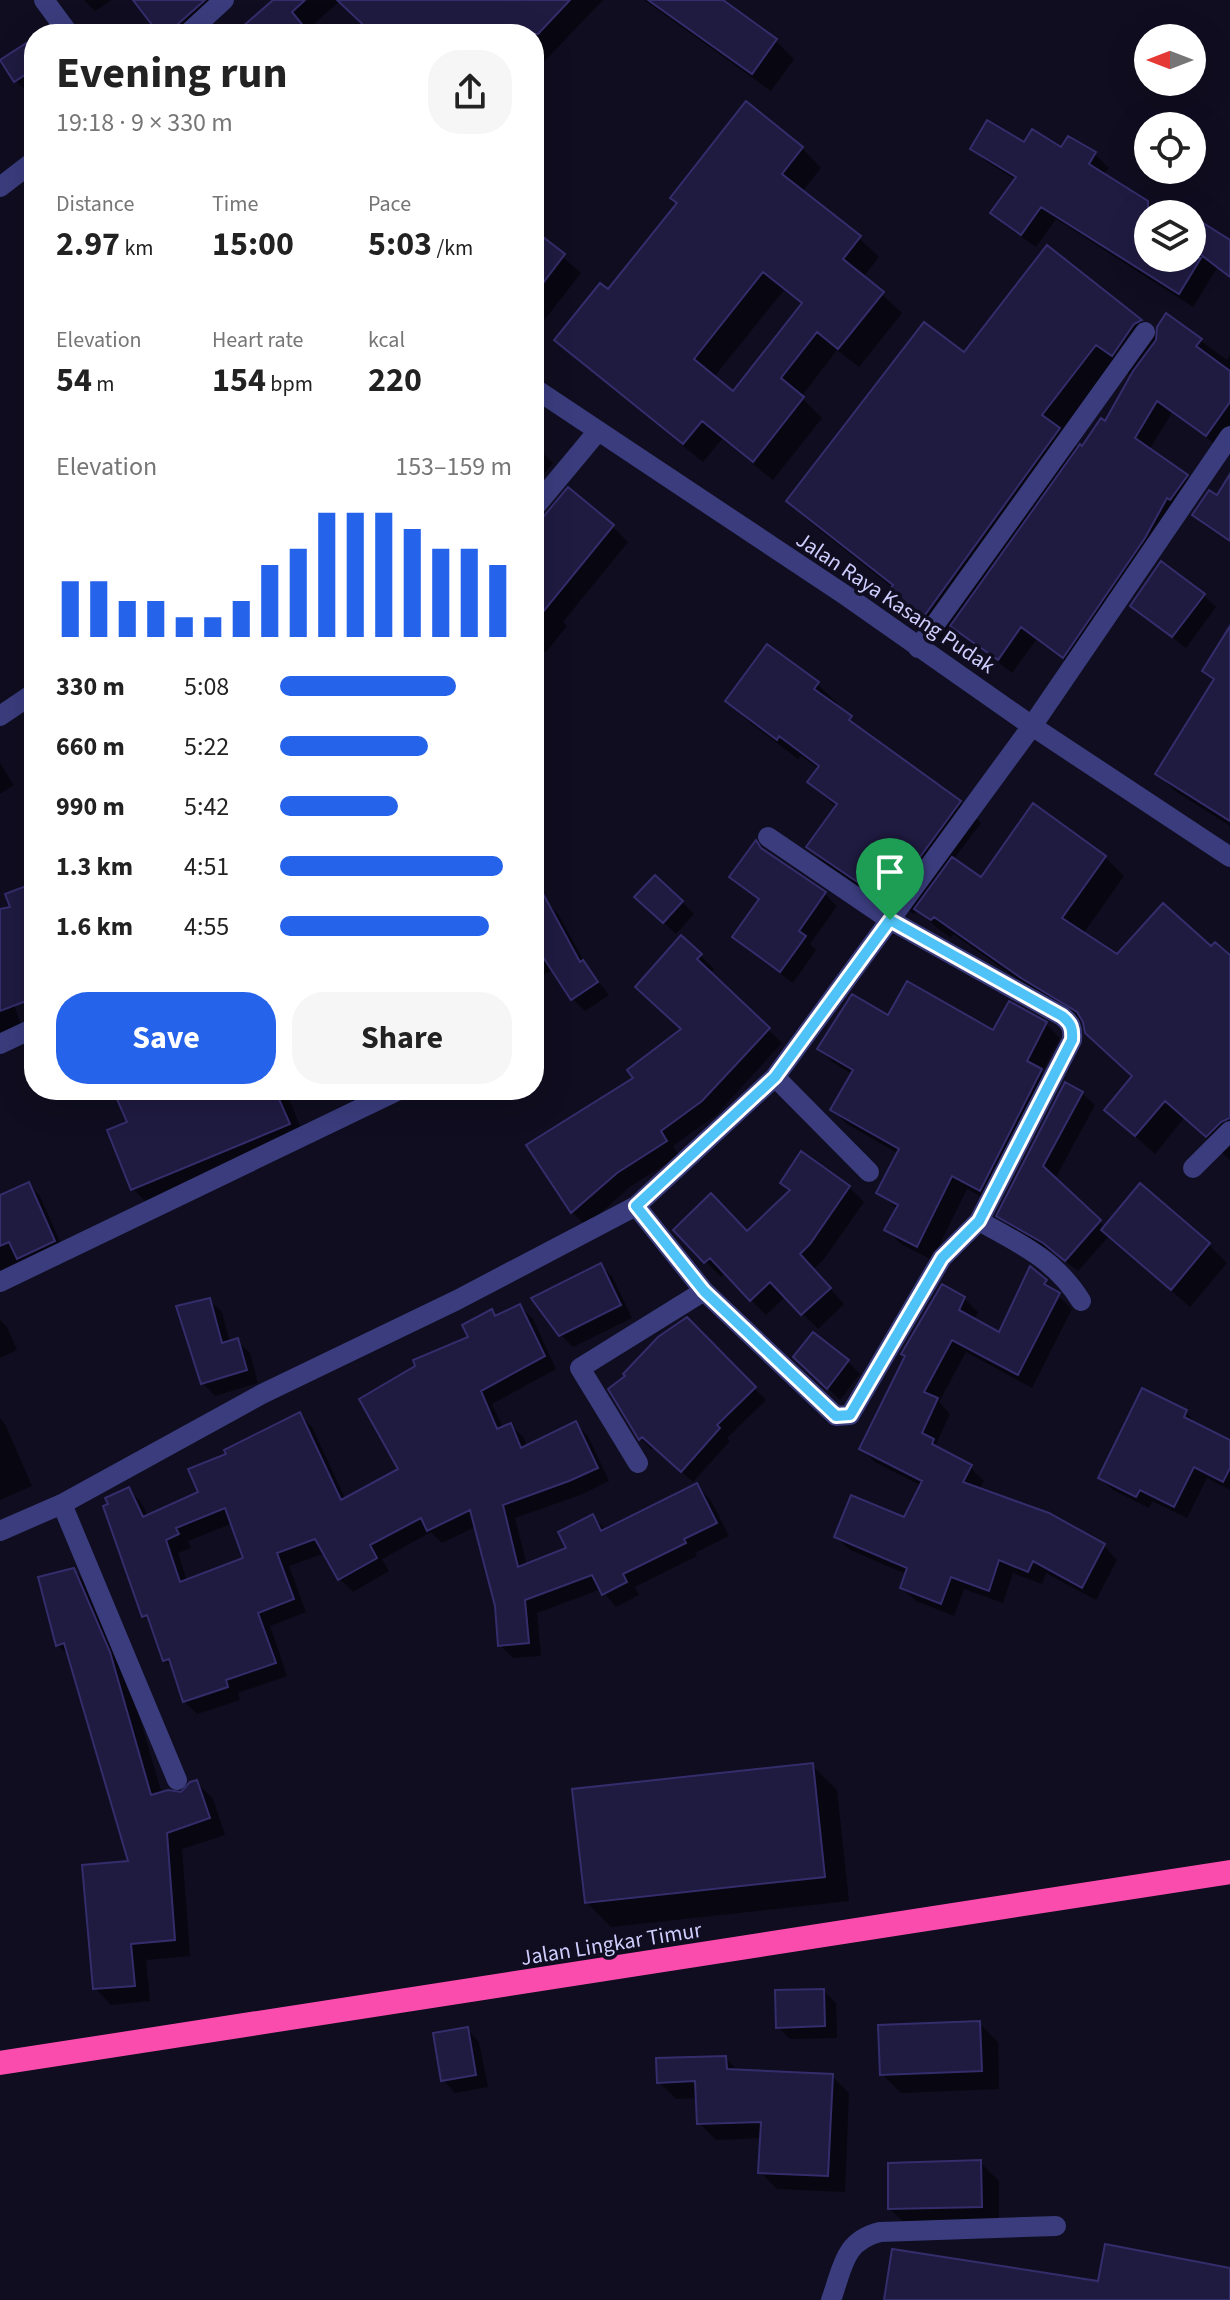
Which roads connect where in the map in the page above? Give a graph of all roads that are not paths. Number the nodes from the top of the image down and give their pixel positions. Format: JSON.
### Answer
{"nodes":[{"id":1,"x":44,"y":0,"type":"edge"},
{"id":2,"x":224,"y":0,"type":"edge"},
{"id":3,"x":62,"y":24,"type":"edge"},
{"id":4,"x":198,"y":24,"type":"edge"},
{"id":5,"x":24,"y":169,"type":"edge"},
{"id":6,"x":0,"y":187,"type":"edge"},
{"id":7,"x":1145,"y":332,"type":"dead end"},
{"id":8,"x":544,"y":395,"type":"edge"},
{"id":9,"x":598,"y":431,"type":"junction"},
{"id":10,"x":1230,"y":436,"type":"edge"},
{"id":11,"x":544,"y":496,"type":"edge"},
{"id":12,"x":918,"y":648,"type":"junction"},
{"id":13,"x":24,"y":700,"type":"edge"},
{"id":14,"x":0,"y":716,"type":"edge"},
{"id":15,"x":1032,"y":726,"type":"junction"},
{"id":16,"x":768,"y":837,"type":"dead end"},
{"id":17,"x":1230,"y":857,"type":"edge"},
{"id":18,"x":890,"y":920,"type":"junction"},
{"id":19,"x":24,"y":1033,"type":"edge"},
{"id":20,"x":0,"y":1044,"type":"edge"},
{"id":21,"x":775,"y":1077,"type":"junction"},
{"id":22,"x":378,"y":1100,"type":"edge"},
{"id":23,"x":1230,"y":1131,"type":"edge"},
{"id":24,"x":1193,"y":1168,"type":"dead end"},
{"id":25,"x":869,"y":1172,"type":"dead end"},
{"id":26,"x":636,"y":1206,"type":"junction"},
{"id":27,"x":979,"y":1221,"type":"junction"},
{"id":28,"x":0,"y":1282,"type":"edge"},
{"id":29,"x":704,"y":1291,"type":"junction"},
{"id":30,"x":1081,"y":1301,"type":"dead end"},
{"id":31,"x":638,"y":1463,"type":"dead end"},
{"id":32,"x":62,"y":1504,"type":"junction"},
{"id":33,"x":0,"y":1531,"type":"edge"},
{"id":34,"x":177,"y":1780,"type":"dead end"},
{"id":35,"x":1230,"y":1872,"type":"edge"},
{"id":36,"x":0,"y":2063,"type":"edge"},
{"id":37,"x":1056,"y":2226,"type":"dead end"},
{"id":38,"x":831,"y":2300,"type":"edge"}],
"edges":[{"from":1,"to":3,"type":"street"},
{"from":2,"to":4,"type":"street"},
{"from":5,"to":6,"type":"street"},
{"from":7,"to":12,"type":"street"},
{"from":8,"to":9,"type":"street","name":"Jalan Raya Kasang Pudak"},
{"from":9,"to":11,"type":"street"},
{"from":9,"to":12,"type":"street","name":"Jalan Raya Kasang Pudak"},
{"from":10,"to":15,"type":"street"},
{"from":12,"to":15,"type":"street","name":"Jalan Raya Kasang Pudak"},
{"from":13,"to":14,"type":"street"},
{"from":15,"to":17,"type":"street","name":"Jalan Raya Kasang Pudak"},
{"from":15,"to":18,"type":"street"},
{"from":16,"to":18,"type":"street"},
{"from":18,"to":21,"type":"street"},
{"from":18,"to":27,"type":"street"},
{"from":19,"to":20,"type":"street"},
{"from":21,"to":25,"type":"street"},
{"from":21,"to":26,"type":"street"},
{"from":22,"to":28,"type":"street"},
{"from":23,"to":24,"type":"street"},
{"from":26,"to":29,"type":"street"},
{"from":26,"to":32,"type":"street"},
{"from":27,"to":29,"type":"street"},
{"from":27,"to":30,"type":"street"},
{"from":29,"to":31,"type":"street"},
{"from":32,"to":33,"type":"street"},
{"from":32,"to":34,"type":"street"},
{"from":35,"to":36,"type":"highway","name":"Jalan Lingkar Timur"},
{"from":37,"to":38,"type":"street"}]}
